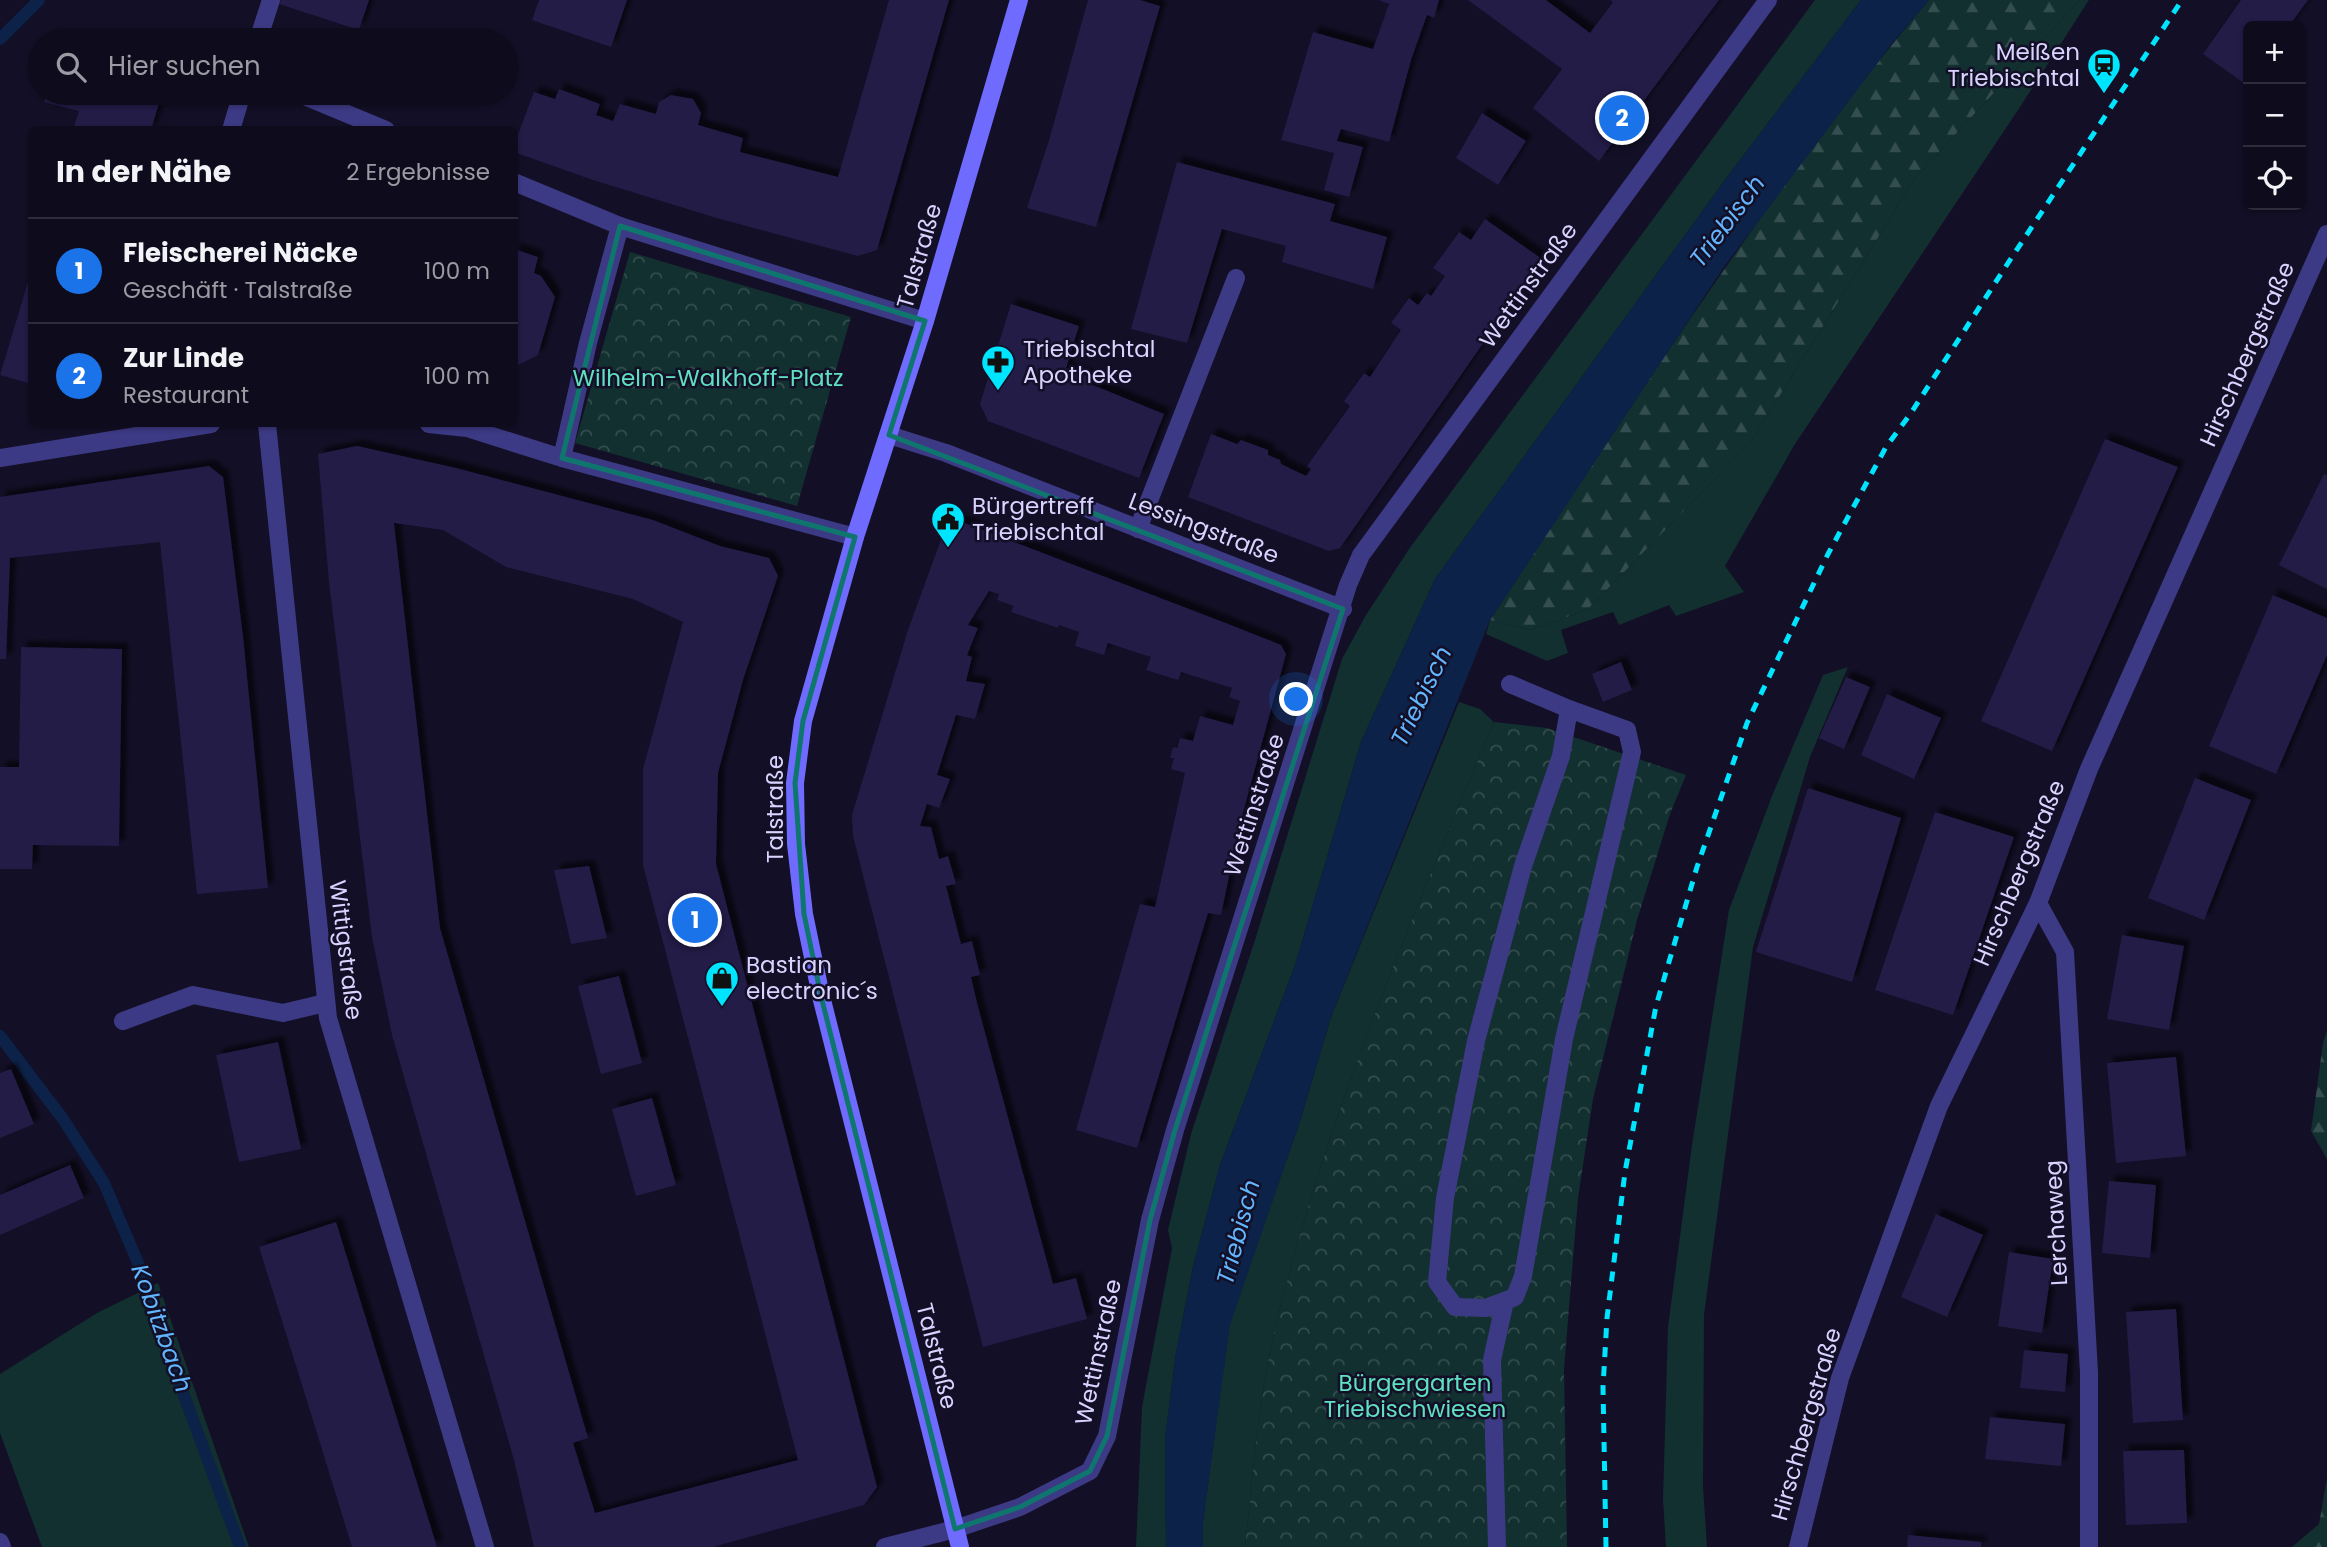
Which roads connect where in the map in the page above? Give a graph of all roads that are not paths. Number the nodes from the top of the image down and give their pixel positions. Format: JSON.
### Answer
{"nodes":[{"id":1,"x":271,"y":0,"type":"edge"},
{"id":2,"x":1019,"y":0,"type":"edge"},
{"id":3,"x":1768,"y":0,"type":"edge"},
{"id":4,"x":262,"y":28,"type":"edge"},
{"id":5,"x":238,"y":105,"type":"edge"},
{"id":6,"x":326,"y":105,"type":"edge"},
{"id":7,"x":232,"y":126,"type":"edge"},
{"id":8,"x":376,"y":126,"type":"edge"},
{"id":9,"x":518,"y":184,"type":"edge"},
{"id":10,"x":620,"y":226,"type":"junction"},
{"id":11,"x":2327,"y":234,"type":"edge"},
{"id":12,"x":1236,"y":278,"type":"dead end"},
{"id":13,"x":925,"y":321,"type":"junction"},
{"id":14,"x":170,"y":427,"type":"edge"},
{"id":15,"x":267,"y":427,"type":"edge"},
{"id":16,"x":458,"y":427,"type":"edge"},
{"id":17,"x":889,"y":435,"type":"junction"},
{"id":18,"x":0,"y":458,"type":"edge"},
{"id":19,"x":562,"y":458,"type":"junction"},
{"id":20,"x":1138,"y":529,"type":"junction"},
{"id":21,"x":855,"y":537,"type":"junction"},
{"id":22,"x":1343,"y":608,"type":"junction"},
{"id":23,"x":1510,"y":684,"type":"dead end"},
{"id":24,"x":1569,"y":709,"type":"junction"},
{"id":25,"x":2038,"y":903,"type":"junction"},
{"id":26,"x":325,"y":1003,"type":"junction"},
{"id":27,"x":123,"y":1021,"type":"dead end"},
{"id":28,"x":1505,"y":1301,"type":"junction"},
{"id":29,"x":955,"y":1529,"type":"junction"},
{"id":30,"x":485,"y":1547,"type":"edge"},
{"id":31,"x":885,"y":1547,"type":"edge"},
{"id":32,"x":960,"y":1547,"type":"edge"},
{"id":33,"x":1497,"y":1547,"type":"edge"},
{"id":34,"x":1798,"y":1547,"type":"edge"},
{"id":35,"x":2089,"y":1547,"type":"edge"}],
"edges":[{"from":1,"to":4,"type":"street"},
{"from":2,"to":13,"type":"main road","name":"Talstraße"},
{"from":3,"to":22,"type":"street","name":"Wettinstraße"},
{"from":5,"to":7,"type":"street"},
{"from":6,"to":8,"type":"street"},
{"from":9,"to":10,"type":"street"},
{"from":10,"to":13,"type":"street"},
{"from":10,"to":19,"type":"street"},
{"from":11,"to":25,"type":"street","name":"Hirschbergstraße"},
{"from":12,"to":20,"type":"street"},
{"from":13,"to":17,"type":"main road","name":"Talstraße"},
{"from":14,"to":18,"type":"street"},
{"from":15,"to":26,"type":"street","name":"Wittigstraße"},
{"from":16,"to":19,"type":"street"},
{"from":17,"to":20,"type":"street","name":"Lessingstraße"},
{"from":17,"to":21,"type":"main road","name":"Talstraße"},
{"from":19,"to":21,"type":"street"},
{"from":20,"to":22,"type":"street","name":"Lessingstraße"},
{"from":21,"to":29,"type":"main road","name":"Talstraße"},
{"from":22,"to":29,"type":"street","name":"Wettinstraße"},
{"from":23,"to":24,"type":"street"},
{"from":24,"to":28,"type":"street"},
{"from":24,"to":28,"type":"street"},
{"from":25,"to":34,"type":"street","name":"Hirschbergstraße"},
{"from":25,"to":35,"type":"street","name":"Lerchaweg"},
{"from":26,"to":27,"type":"street"},
{"from":26,"to":30,"type":"street","name":"Wittigstraße"},
{"from":28,"to":33,"type":"street"},
{"from":29,"to":31,"type":"street","name":"Wettinstraße"},
{"from":29,"to":32,"type":"main road","name":"Talstraße"}]}
